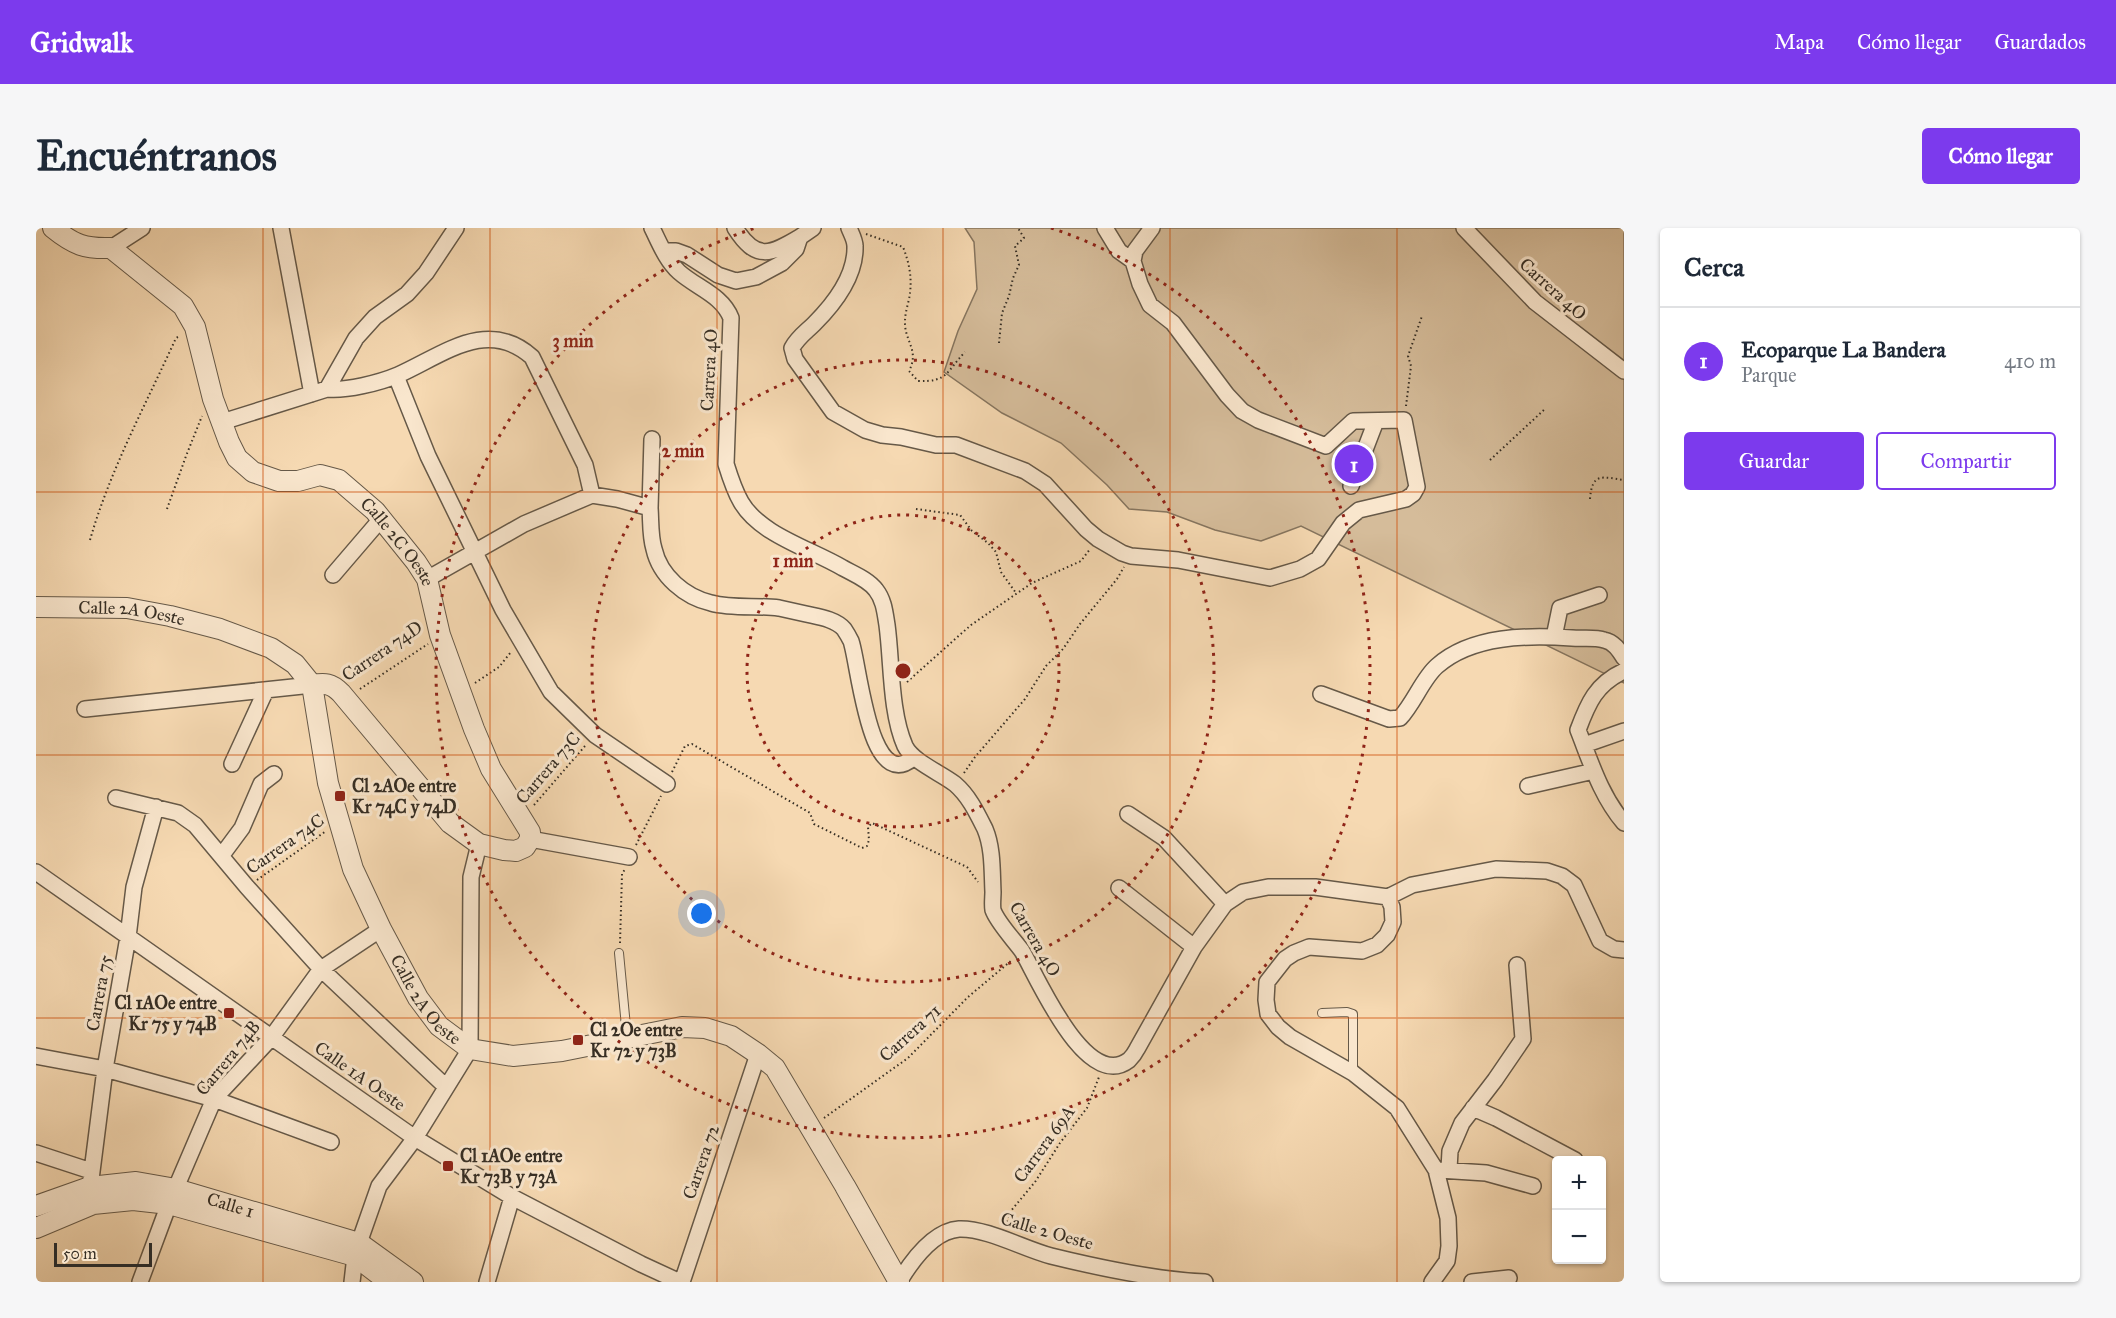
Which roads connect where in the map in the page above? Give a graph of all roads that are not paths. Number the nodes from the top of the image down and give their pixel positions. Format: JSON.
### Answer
{"nodes":[{"id":1,"x":53,"y":228,"type":"edge"},
{"id":2,"x":142,"y":228,"type":"edge"},
{"id":3,"x":281,"y":228,"type":"edge"},
{"id":4,"x":456,"y":228,"type":"edge"},
{"id":5,"x":652,"y":228,"type":"edge"},
{"id":6,"x":735,"y":228,"type":"edge"},
{"id":7,"x":849,"y":228,"type":"edge"},
{"id":8,"x":1106,"y":228,"type":"edge"},
{"id":9,"x":1152,"y":228,"type":"edge"},
{"id":10,"x":1464,"y":228,"type":"edge"},
{"id":11,"x":807,"y":232,"type":"edge"},
{"id":12,"x":111,"y":248,"type":"junction"},
{"id":13,"x":664,"y":251,"type":"junction"},
{"id":14,"x":1133,"y":261,"type":"junction"},
{"id":15,"x":1624,"y":371,"type":"edge"},
{"id":16,"x":396,"y":376,"type":"junction"},
{"id":17,"x":319,"y":392,"type":"junction"},
{"id":18,"x":1376,"y":421,"type":"junction"},
{"id":19,"x":222,"y":422,"type":"junction"},
{"id":20,"x":652,"y":439,"type":"dead end"},
{"id":21,"x":1351,"y":486,"type":"dead end"},
{"id":22,"x":592,"y":495,"type":"junction"},
{"id":23,"x":650,"y":508,"type":"junction"},
{"id":24,"x":381,"y":519,"type":"junction"},
{"id":25,"x":475,"y":550,"type":"junction"},
{"id":26,"x":333,"y":575,"type":"dead end"},
{"id":27,"x":427,"y":579,"type":"junction"},
{"id":28,"x":1599,"y":596,"type":"dead end"},
{"id":29,"x":37,"y":610,"type":"edge"},
{"id":30,"x":1554,"y":637,"type":"junction"},
{"id":31,"x":1624,"y":658,"type":"edge"},
{"id":32,"x":1624,"y":671,"type":"edge"},
{"id":33,"x":312,"y":685,"type":"junction"},
{"id":34,"x":266,"y":690,"type":"junction"},
{"id":35,"x":1321,"y":694,"type":"dead end"},
{"id":36,"x":86,"y":709,"type":"dead end"},
{"id":37,"x":1624,"y":731,"type":"edge"},
{"id":38,"x":1584,"y":745,"type":"junction"},
{"id":39,"x":914,"y":758,"type":"junction"},
{"id":40,"x":232,"y":764,"type":"dead end"},
{"id":41,"x":1594,"y":771,"type":"junction"},
{"id":42,"x":274,"y":774,"type":"dead end"},
{"id":43,"x":667,"y":783,"type":"road end"},
{"id":44,"x":1528,"y":786,"type":"dead end"},
{"id":45,"x":116,"y":798,"type":"dead end"},
{"id":46,"x":156,"y":807,"type":"junction"},
{"id":47,"x":1128,"y":814,"type":"dead end"},
{"id":48,"x":1624,"y":823,"type":"edge"},
{"id":49,"x":530,"y":840,"type":"junction"},
{"id":50,"x":479,"y":844,"type":"junction"},
{"id":51,"x":222,"y":855,"type":"junction"},
{"id":52,"x":629,"y":857,"type":"road end"},
{"id":53,"x":36,"y":872,"type":"edge"},
{"id":54,"x":1119,"y":888,"type":"dead end"},
{"id":55,"x":1388,"y":897,"type":"junction"},
{"id":56,"x":1225,"y":904,"type":"junction"},
{"id":57,"x":381,"y":928,"type":"junction"},
{"id":58,"x":128,"y":937,"type":"junction"},
{"id":59,"x":1194,"y":947,"type":"junction"},
{"id":60,"x":1624,"y":950,"type":"edge"},
{"id":61,"x":619,"y":953,"type":"road end"},
{"id":62,"x":1517,"y":965,"type":"dead end"},
{"id":63,"x":321,"y":969,"type":"junction"},
{"id":64,"x":1322,"y":1013,"type":"dead end"},
{"id":65,"x":271,"y":1038,"type":"junction"},
{"id":66,"x":627,"y":1038,"type":"junction"},
{"id":67,"x":470,"y":1049,"type":"junction"},
{"id":68,"x":758,"y":1054,"type":"junction"},
{"id":69,"x":36,"y":1056,"type":"edge"},
{"id":70,"x":105,"y":1069,"type":"junction"},
{"id":71,"x":1353,"y":1073,"type":"junction"},
{"id":72,"x":445,"y":1086,"type":"junction"},
{"id":73,"x":214,"y":1099,"type":"junction"},
{"id":74,"x":1473,"y":1108,"type":"junction"},
{"id":75,"x":415,"y":1138,"type":"junction"},
{"id":76,"x":331,"y":1142,"type":"dead end"},
{"id":77,"x":36,"y":1153,"type":"edge"},
{"id":78,"x":1566,"y":1156,"type":"edge"},
{"id":79,"x":1442,"y":1169,"type":"junction"},
{"id":80,"x":90,"y":1179,"type":"junction"},
{"id":81,"x":1533,"y":1186,"type":"dead end"},
{"id":82,"x":172,"y":1197,"type":"junction"},
{"id":83,"x":512,"y":1197,"type":"junction"},
{"id":84,"x":36,"y":1206,"type":"edge"},
{"id":85,"x":38,"y":1231,"type":"edge"},
{"id":86,"x":357,"y":1249,"type":"junction"},
{"id":87,"x":1139,"y":1278,"type":"edge"},
{"id":88,"x":1509,"y":1278,"type":"dead end"},
{"id":89,"x":140,"y":1282,"type":"edge"},
{"id":90,"x":352,"y":1282,"type":"edge"},
{"id":91,"x":389,"y":1282,"type":"edge"},
{"id":92,"x":413,"y":1282,"type":"edge"},
{"id":93,"x":487,"y":1282,"type":"edge"},
{"id":94,"x":681,"y":1282,"type":"edge"},
{"id":95,"x":899,"y":1282,"type":"edge"},
{"id":96,"x":1205,"y":1282,"type":"edge"},
{"id":97,"x":1432,"y":1282,"type":"edge"},
{"id":98,"x":1472,"y":1282,"type":"edge"}],
"edges":[{"from":1,"to":12,"type":"street"},
{"from":2,"to":12,"type":"street"},
{"from":3,"to":17,"type":"street"},
{"from":4,"to":17,"type":"street"},
{"from":5,"to":13,"type":"street","name":"Carrera 4O"},
{"from":6,"to":11,"type":"street"},
{"from":7,"to":18,"type":"street"},
{"from":8,"to":14,"type":"street"},
{"from":9,"to":14,"type":"street"},
{"from":10,"to":15,"type":"street","name":"Carrera 4O"},
{"from":11,"to":13,"type":"street"},
{"from":12,"to":19,"type":"street","name":"Calle 2C Oeste"},
{"from":13,"to":39,"type":"street","name":"Carrera 4O"},
{"from":14,"to":18,"type":"street"},
{"from":16,"to":17,"type":"street"},
{"from":16,"to":22,"type":"street"},
{"from":16,"to":25,"type":"street"},
{"from":17,"to":19,"type":"street"},
{"from":18,"to":21,"type":"street"},
{"from":19,"to":24,"type":"street","name":"Calle 2C Oeste"},
{"from":20,"to":23,"type":"street"},
{"from":22,"to":23,"type":"street"},
{"from":22,"to":25,"type":"street"},
{"from":23,"to":39,"type":"street"},
{"from":24,"to":26,"type":"street"},
{"from":24,"to":27,"type":"street","name":"Calle 2C Oeste"},
{"from":25,"to":27,"type":"street"},
{"from":25,"to":43,"type":"street"},
{"from":27,"to":49,"type":"street","name":"Calle 2C Oeste"},
{"from":28,"to":30,"type":"street"},
{"from":29,"to":33,"type":"street","name":"Calle 2A Oeste"},
{"from":30,"to":31,"type":"street"},
{"from":30,"to":35,"type":"street"},
{"from":32,"to":38,"type":"street"},
{"from":33,"to":34,"type":"street"},
{"from":33,"to":50,"type":"street"},
{"from":33,"to":57,"type":"street","name":"Calle 2A Oeste"},
{"from":34,"to":36,"type":"street"},
{"from":34,"to":40,"type":"street"},
{"from":37,"to":38,"type":"street"},
{"from":38,"to":41,"type":"street"},
{"from":39,"to":59,"type":"street","name":"Carrera 4O"},
{"from":41,"to":44,"type":"street"},
{"from":41,"to":48,"type":"street"},
{"from":42,"to":51,"type":"street"},
{"from":45,"to":46,"type":"street"},
{"from":46,"to":51,"type":"street"},
{"from":46,"to":58,"type":"street","name":"Carrera 75"},
{"from":47,"to":56,"type":"street"},
{"from":49,"to":50,"type":"street"},
{"from":49,"to":52,"type":"street"},
{"from":50,"to":67,"type":"street"},
{"from":51,"to":63,"type":"street"},
{"from":53,"to":58,"type":"street","name":"Calle 1A Oeste"},
{"from":54,"to":59,"type":"street"},
{"from":55,"to":56,"type":"street"},
{"from":55,"to":60,"type":"street"},
{"from":55,"to":71,"type":"street"},
{"from":56,"to":59,"type":"street"},
{"from":57,"to":63,"type":"street","name":"Carrera 74B"},
{"from":57,"to":67,"type":"street","name":"Calle 2A Oeste"},
{"from":58,"to":65,"type":"street","name":"Calle 1A Oeste"},
{"from":58,"to":70,"type":"street","name":"Carrera 75"},
{"from":61,"to":66,"type":"lane"},
{"from":62,"to":74,"type":"street"},
{"from":63,"to":65,"type":"street","name":"Carrera 74B"},
{"from":63,"to":72,"type":"street"},
{"from":64,"to":71,"type":"lane"},
{"from":65,"to":73,"type":"street","name":"Carrera 74B"},
{"from":65,"to":75,"type":"street","name":"Calle 1A Oeste"},
{"from":66,"to":67,"type":"street","name":"Calle 2A Oeste"},
{"from":66,"to":68,"type":"street","name":"Calle 2A Oeste"},
{"from":67,"to":72,"type":"street"},
{"from":68,"to":94,"type":"street","name":"Carrera 72"},
{"from":68,"to":95,"type":"street","name":"Calle 2A Oeste"},
{"from":69,"to":70,"type":"street"},
{"from":70,"to":73,"type":"street"},
{"from":70,"to":80,"type":"street","name":"Carrera 75"},
{"from":71,"to":79,"type":"street"},
{"from":72,"to":75,"type":"street"},
{"from":73,"to":76,"type":"street"},
{"from":73,"to":82,"type":"street","name":"Carrera 74B"},
{"from":74,"to":78,"type":"street"},
{"from":74,"to":79,"type":"street"},
{"from":75,"to":83,"type":"street","name":"Calle 1A Oeste"},
{"from":75,"to":86,"type":"street"},
{"from":77,"to":80,"type":"street","name":"Calle 1"},
{"from":79,"to":81,"type":"street"},
{"from":79,"to":97,"type":"street"},
{"from":80,"to":82,"type":"street","name":"Calle 1"},
{"from":80,"to":84,"type":"street","name":"Calle 1"},
{"from":82,"to":85,"type":"street","name":"Calle 1"},
{"from":82,"to":86,"type":"street","name":"Calle 1"},
{"from":82,"to":89,"type":"street","name":"Carrera 74B"},
{"from":83,"to":93,"type":"street"},
{"from":83,"to":94,"type":"street","name":"Calle 1A Oeste"},
{"from":86,"to":90,"type":"street"},
{"from":86,"to":91,"type":"street","name":"Calle 1"},
{"from":86,"to":92,"type":"street","name":"Calle 1"},
{"from":87,"to":95,"type":"street","name":"Calle 2 Oeste"},
{"from":87,"to":96,"type":"street","name":"Calle 2 Oeste"},
{"from":88,"to":98,"type":"street"}]}
